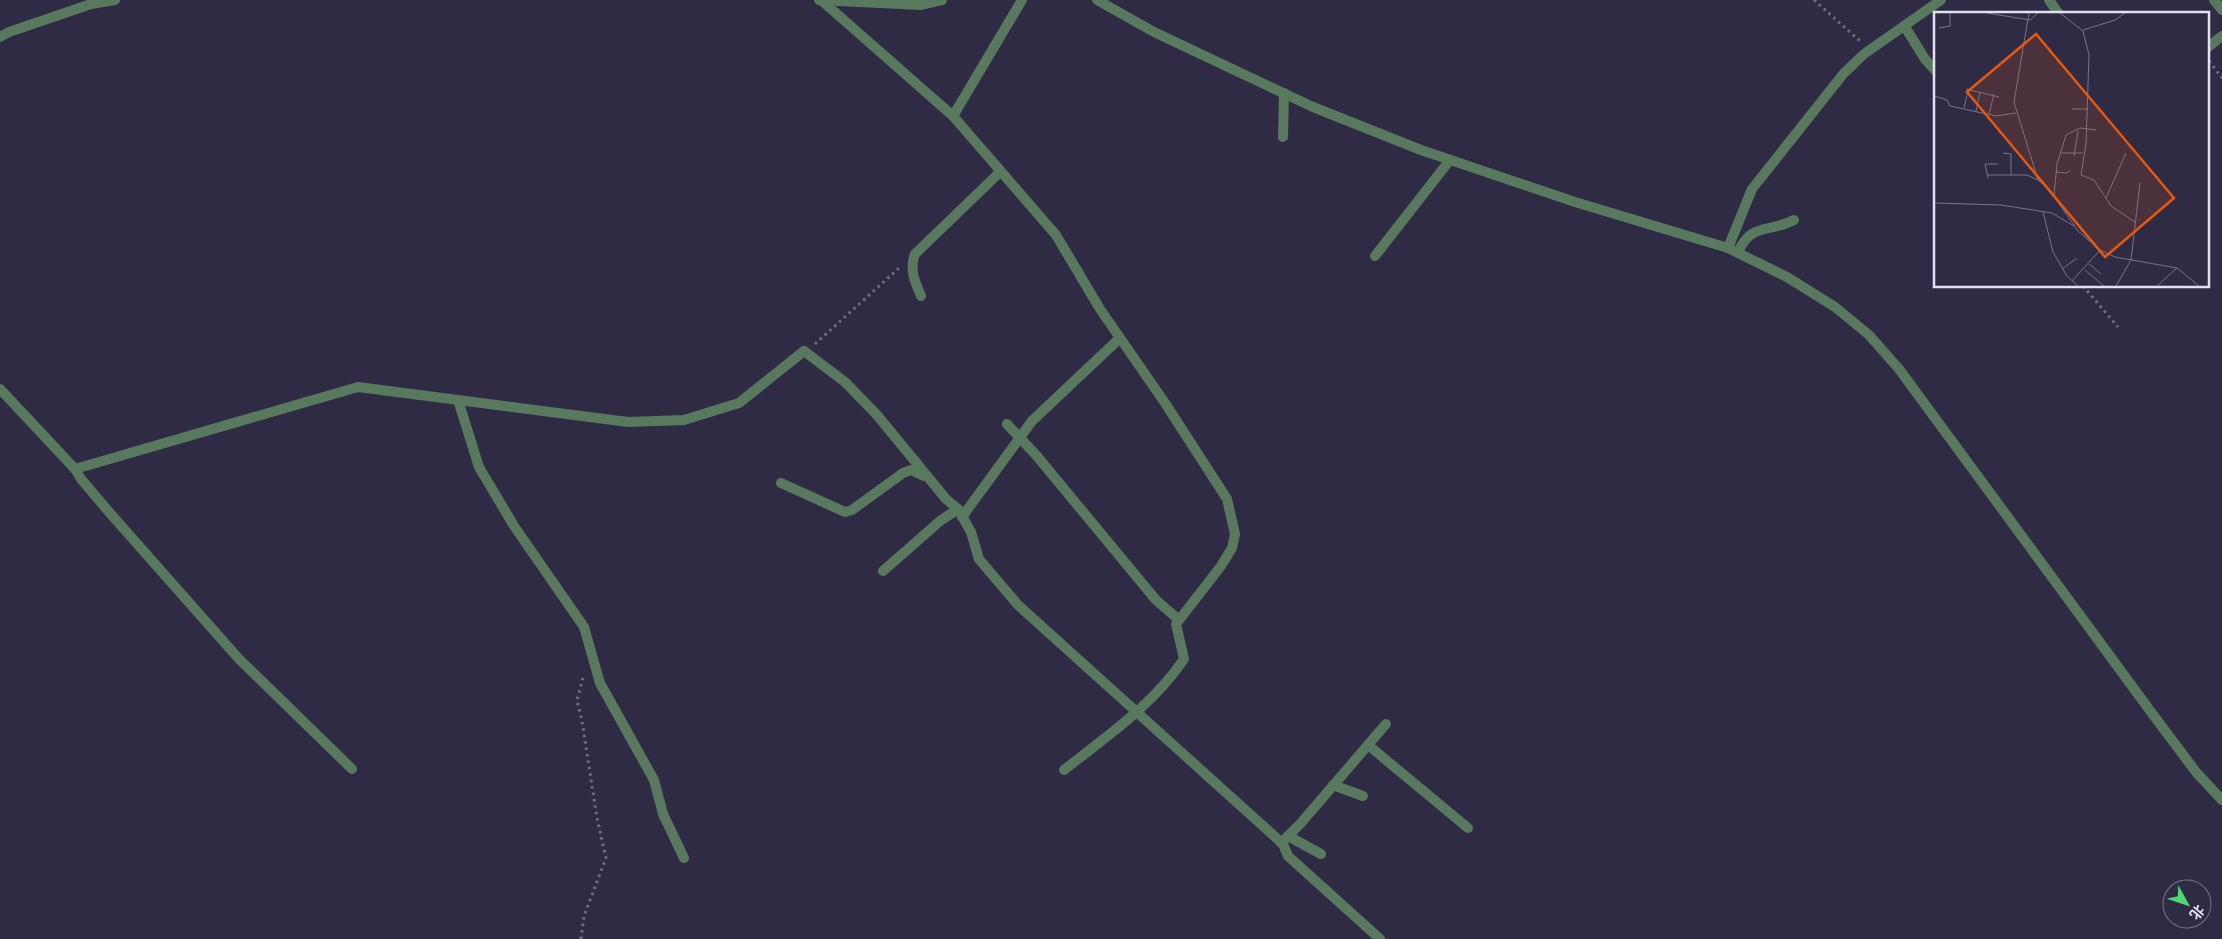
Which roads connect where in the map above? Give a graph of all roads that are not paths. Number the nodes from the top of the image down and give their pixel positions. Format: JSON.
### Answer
{"nodes":[{"id":1,"x":115,"y":0,"type":"edge"},
{"id":2,"x":820,"y":0,"type":"edge"},
{"id":3,"x":942,"y":0,"type":"edge"},
{"id":4,"x":1022,"y":0,"type":"edge"},
{"id":5,"x":1097,"y":0,"type":"edge"},
{"id":6,"x":1942,"y":0,"type":"edge"},
{"id":7,"x":2049,"y":0,"type":"edge"},
{"id":8,"x":2214,"y":0,"type":"edge"},
{"id":9,"x":91,"y":2,"type":"edge"},
{"id":10,"x":2222,"y":10,"type":"edge"},
{"id":11,"x":2058,"y":12,"type":"edge"},
{"id":12,"x":1904,"y":27,"type":"junction"},
{"id":13,"x":2222,"y":36,"type":"edge"},
{"id":14,"x":0,"y":37,"type":"edge"},
{"id":15,"x":2210,"y":45,"type":"edge"},
{"id":16,"x":1934,"y":69,"type":"edge"},
{"id":17,"x":1284,"y":93,"type":"junction"},
{"id":18,"x":953,"y":116,"type":"junction"},
{"id":19,"x":1282,"y":137,"type":"dead end"},
{"id":20,"x":1450,"y":160,"type":"junction"},
{"id":21,"x":1000,"y":172,"type":"junction"},
{"id":22,"x":1794,"y":220,"type":"dead end"},
{"id":23,"x":1733,"y":251,"type":"junction"},
{"id":24,"x":1374,"y":256,"type":"dead end"},
{"id":25,"x":921,"y":296,"type":"dead end"},
{"id":26,"x":1120,"y":338,"type":"junction"},
{"id":27,"x":0,"y":390,"type":"edge"},
{"id":28,"x":458,"y":400,"type":"junction"},
{"id":29,"x":1007,"y":424,"type":"dead end"},
{"id":30,"x":1018,"y":438,"type":"junction"},
{"id":31,"x":75,"y":468,"type":"junction"},
{"id":32,"x":929,"y":479,"type":"junction"},
{"id":33,"x":781,"y":484,"type":"dead end"},
{"id":34,"x":960,"y":513,"type":"junction"},
{"id":35,"x":883,"y":571,"type":"dead end"},
{"id":36,"x":1178,"y":619,"type":"junction"},
{"id":37,"x":1136,"y":713,"type":"junction"},
{"id":38,"x":1386,"y":724,"type":"dead end"},
{"id":39,"x":1368,"y":745,"type":"junction"},
{"id":40,"x":352,"y":769,"type":"dead end"},
{"id":41,"x":1064,"y":770,"type":"dead end"},
{"id":42,"x":1333,"y":785,"type":"junction"},
{"id":43,"x":1363,"y":796,"type":"dead end"},
{"id":44,"x":2222,"y":800,"type":"edge"},
{"id":45,"x":1468,"y":828,"type":"dead end"},
{"id":46,"x":1284,"y":839,"type":"junction"},
{"id":47,"x":1321,"y":854,"type":"dead end"},
{"id":48,"x":684,"y":858,"type":"dead end"},
{"id":49,"x":1380,"y":939,"type":"edge"}],
"edges":[{"from":1,"to":9,"type":"street"},
{"from":2,"to":3,"type":"street"},
{"from":2,"to":18,"type":"street"},
{"from":4,"to":18,"type":"street"},
{"from":5,"to":17,"type":"street"},
{"from":6,"to":12,"type":"street"},
{"from":7,"to":11,"type":"street"},
{"from":8,"to":10,"type":"street"},
{"from":9,"to":14,"type":"street"},
{"from":12,"to":16,"type":"street"},
{"from":12,"to":23,"type":"street"},
{"from":13,"to":15,"type":"street"},
{"from":17,"to":19,"type":"street"},
{"from":17,"to":20,"type":"street"},
{"from":18,"to":21,"type":"street"},
{"from":20,"to":23,"type":"street"},
{"from":20,"to":24,"type":"street"},
{"from":21,"to":25,"type":"street"},
{"from":21,"to":26,"type":"street"},
{"from":22,"to":23,"type":"street"},
{"from":23,"to":44,"type":"street"},
{"from":26,"to":30,"type":"street"},
{"from":26,"to":36,"type":"street"},
{"from":27,"to":31,"type":"street"},
{"from":28,"to":31,"type":"street"},
{"from":28,"to":32,"type":"street"},
{"from":28,"to":48,"type":"street"},
{"from":29,"to":30,"type":"street"},
{"from":30,"to":34,"type":"street"},
{"from":30,"to":36,"type":"street"},
{"from":31,"to":40,"type":"street"},
{"from":32,"to":33,"type":"street"},
{"from":32,"to":34,"type":"street"},
{"from":34,"to":35,"type":"street"},
{"from":34,"to":37,"type":"street"},
{"from":36,"to":37,"type":"street"},
{"from":37,"to":41,"type":"street"},
{"from":37,"to":46,"type":"street"},
{"from":38,"to":39,"type":"street"},
{"from":39,"to":42,"type":"street"},
{"from":39,"to":45,"type":"street"},
{"from":42,"to":43,"type":"street"},
{"from":42,"to":46,"type":"street"},
{"from":46,"to":47,"type":"street"},
{"from":46,"to":49,"type":"street"}]}
